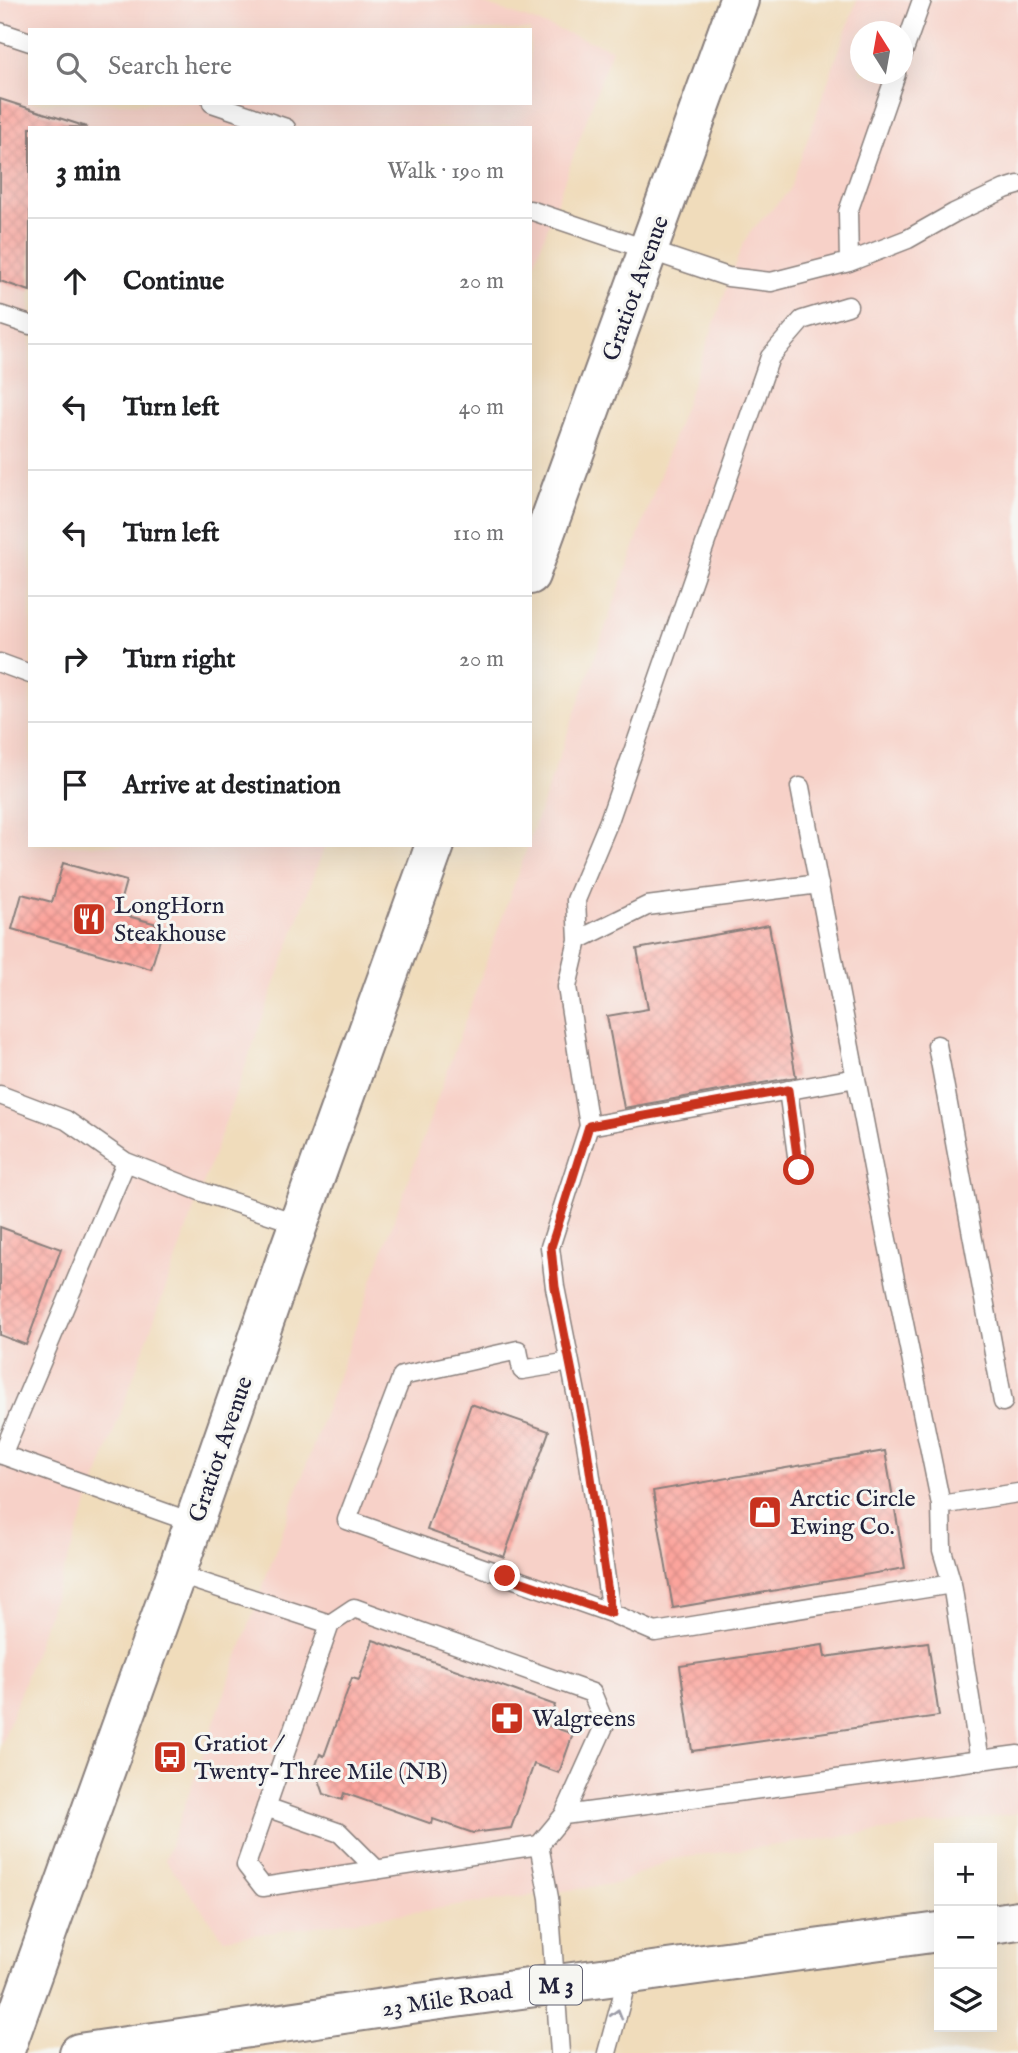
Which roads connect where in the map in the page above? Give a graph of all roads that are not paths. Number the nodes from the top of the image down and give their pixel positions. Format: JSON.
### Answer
{"nodes":[{"id":1,"x":739,"y":0,"type":"edge"},
{"id":2,"x":922,"y":0,"type":"edge"},
{"id":3,"x":913,"y":25,"type":"edge"},
{"id":4,"x":0,"y":32,"type":"edge"},
{"id":5,"x":28,"y":41,"type":"edge"},
{"id":6,"x":893,"y":84,"type":"edge"},
{"id":7,"x":218,"y":105,"type":"edge"},
{"id":8,"x":280,"y":126,"type":"edge"},
{"id":9,"x":1018,"y":186,"type":"edge"},
{"id":10,"x":532,"y":211,"type":"edge"},
{"id":11,"x":649,"y":250,"type":"junction"},
{"id":12,"x":849,"y":262,"type":"junction"},
{"id":13,"x":848,"y":306,"type":"dead end"},
{"id":14,"x":0,"y":315,"type":"edge"},
{"id":15,"x":28,"y":324,"type":"edge"},
{"id":16,"x":532,"y":570,"type":"edge"},
{"id":17,"x":0,"y":663,"type":"edge"},
{"id":18,"x":28,"y":673,"type":"edge"},
{"id":19,"x":800,"y":787,"type":"dead end"},
{"id":20,"x":434,"y":847,"type":"edge"},
{"id":21,"x":819,"y":884,"type":"junction"},
{"id":22,"x":578,"y":940,"type":"junction"},
{"id":23,"x":937,"y":1045,"type":"dead end"},
{"id":24,"x":856,"y":1078,"type":"junction"},
{"id":25,"x":788,"y":1090,"type":"junction"},
{"id":26,"x":0,"y":1095,"type":"edge"},
{"id":27,"x":589,"y":1126,"type":"junction"},
{"id":28,"x":125,"y":1163,"type":"junction"},
{"id":29,"x":799,"y":1170,"type":"dead end"},
{"id":30,"x":299,"y":1224,"type":"junction"},
{"id":31,"x":570,"y":1362,"type":"junction"},
{"id":32,"x":1003,"y":1402,"type":"dead end"},
{"id":33,"x":1,"y":1455,"type":"edge"},
{"id":34,"x":1018,"y":1493,"type":"edge"},
{"id":35,"x":941,"y":1505,"type":"junction"},
{"id":36,"x":194,"y":1523,"type":"junction"},
{"id":37,"x":176,"y":1574,"type":"junction"},
{"id":38,"x":952,"y":1584,"type":"junction"},
{"id":39,"x":611,"y":1613,"type":"junction"},
{"id":40,"x":330,"y":1624,"type":"junction"},
{"id":41,"x":1018,"y":1755,"type":"edge"},
{"id":42,"x":980,"y":1761,"type":"junction"},
{"id":43,"x":266,"y":1807,"type":"junction"},
{"id":44,"x":564,"y":1815,"type":"junction"},
{"id":45,"x":539,"y":1845,"type":"junction"},
{"id":46,"x":377,"y":1870,"type":"junction"},
{"id":47,"x":1018,"y":1920,"type":"edge"},
{"id":48,"x":997,"y":1923,"type":"edge"},
{"id":49,"x":934,"y":1933,"type":"edge"},
{"id":50,"x":628,"y":1976,"type":"junction"},
{"id":51,"x":555,"y":1985,"type":"junction"},
{"id":52,"x":4,"y":2053,"type":"edge"},
{"id":53,"x":79,"y":2053,"type":"edge"},
{"id":54,"x":560,"y":2053,"type":"edge"},
{"id":55,"x":607,"y":2053,"type":"edge"}],
"edges":[{"from":1,"to":11,"type":"main road","name":"Gratiot Avenue"},
{"from":2,"to":3,"type":"lane"},
{"from":4,"to":5,"type":"lane"},
{"from":6,"to":12,"type":"lane"},
{"from":7,"to":8,"type":"lane"},
{"from":9,"to":12,"type":"lane"},
{"from":10,"to":11,"type":"lane"},
{"from":11,"to":12,"type":"lane"},
{"from":11,"to":16,"type":"main road","name":"Gratiot Avenue"},
{"from":13,"to":22,"type":"lane"},
{"from":14,"to":15,"type":"lane"},
{"from":17,"to":18,"type":"lane"},
{"from":19,"to":21,"type":"lane"},
{"from":20,"to":30,"type":"main road","name":"Gratiot Avenue"},
{"from":21,"to":22,"type":"lane"},
{"from":21,"to":24,"type":"lane"},
{"from":22,"to":27,"type":"lane"},
{"from":23,"to":32,"type":"lane"},
{"from":24,"to":25,"type":"lane"},
{"from":24,"to":35,"type":"lane"},
{"from":25,"to":27,"type":"lane"},
{"from":25,"to":29,"type":"lane"},
{"from":26,"to":28,"type":"lane"},
{"from":27,"to":31,"type":"lane"},
{"from":28,"to":30,"type":"lane"},
{"from":28,"to":33,"type":"lane"},
{"from":30,"to":36,"type":"main road","name":"Gratiot Avenue"},
{"from":31,"to":39,"type":"lane"},
{"from":31,"to":39,"type":"lane"},
{"from":33,"to":36,"type":"lane"},
{"from":34,"to":35,"type":"lane"},
{"from":35,"to":38,"type":"lane"},
{"from":36,"to":37,"type":"main road","name":"Gratiot Avenue"},
{"from":37,"to":40,"type":"lane"},
{"from":37,"to":52,"type":"main road","name":"Gratiot Avenue"},
{"from":38,"to":39,"type":"lane"},
{"from":38,"to":42,"type":"lane"},
{"from":40,"to":43,"type":"lane"},
{"from":40,"to":44,"type":"lane"},
{"from":41,"to":42,"type":"lane"},
{"from":42,"to":44,"type":"lane"},
{"from":43,"to":46,"type":"lane"},
{"from":43,"to":46,"type":"lane"},
{"from":44,"to":45,"type":"lane"},
{"from":45,"to":46,"type":"lane"},
{"from":45,"to":51,"type":"lane"},
{"from":47,"to":48,"type":"main road"},
{"from":49,"to":50,"type":"main road","name":"23 Mile Road","number":"M 3"},
{"from":50,"to":51,"type":"main road","name":"23 Mile Road","number":"M 3"},
{"from":55,"to":50,"type":"lane","one_way":true},
{"from":51,"to":53,"type":"main road","name":"23 Mile Road","number":"M 3"},
{"from":51,"to":54,"type":"lane"}]}
